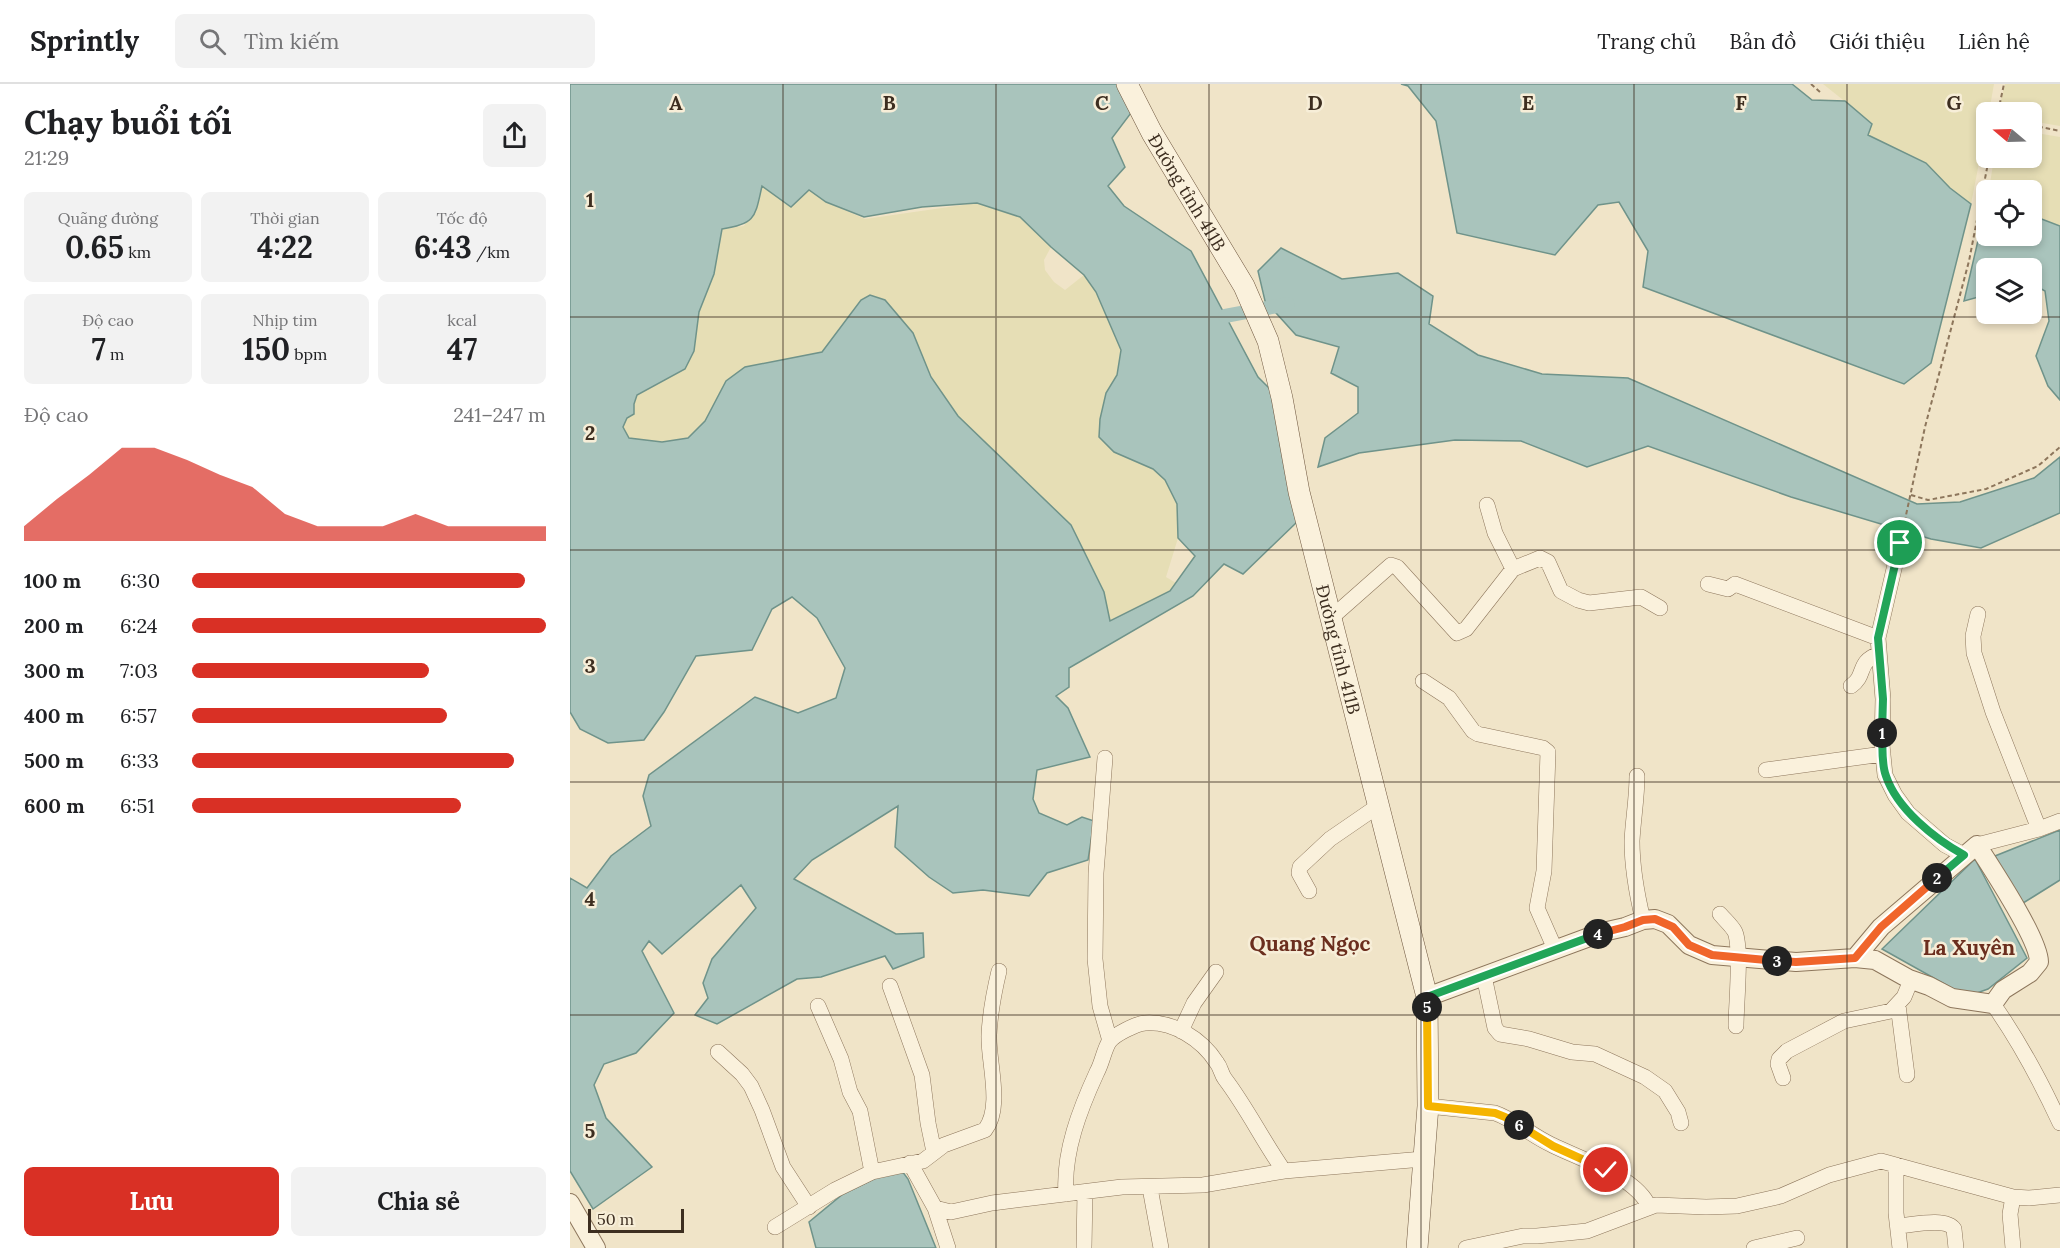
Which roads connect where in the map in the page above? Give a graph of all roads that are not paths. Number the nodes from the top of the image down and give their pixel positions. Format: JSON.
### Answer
{"nodes":[{"id":1,"x":1127,"y":84,"type":"edge"},
{"id":2,"x":1487,"y":505,"type":"dead end"},
{"id":3,"x":1900,"y":543,"type":"road end"},
{"id":4,"x":1514,"y":569,"type":"junction"},
{"id":5,"x":1708,"y":584,"type":"dead end"},
{"id":6,"x":1660,"y":608,"type":"dead end"},
{"id":7,"x":1978,"y":614,"type":"dead end"},
{"id":8,"x":1331,"y":618,"type":"junction"},
{"id":9,"x":1878,"y":638,"type":"junction"},
{"id":10,"x":1879,"y":654,"type":"junction"},
{"id":11,"x":1423,"y":681,"type":"dead end"},
{"id":12,"x":1851,"y":686,"type":"dead end"},
{"id":13,"x":1883,"y":754,"type":"junction"},
{"id":14,"x":1105,"y":759,"type":"dead end"},
{"id":15,"x":1766,"y":770,"type":"dead end"},
{"id":16,"x":1637,"y":776,"type":"dead end"},
{"id":17,"x":1378,"y":806,"type":"junction"},
{"id":18,"x":2060,"y":821,"type":"edge"},
{"id":19,"x":2039,"y":829,"type":"junction"},
{"id":20,"x":1971,"y":850,"type":"junction"},
{"id":21,"x":1309,"y":891,"type":"dead end"},
{"id":22,"x":1720,"y":914,"type":"dead end"},
{"id":23,"x":1643,"y":920,"type":"junction"},
{"id":24,"x":1555,"y":949,"type":"junction"},
{"id":25,"x":1738,"y":958,"type":"junction"},
{"id":26,"x":1855,"y":958,"type":"junction"},
{"id":27,"x":999,"y":971,"type":"dead end"},
{"id":28,"x":1216,"y":972,"type":"dead end"},
{"id":29,"x":1484,"y":976,"type":"junction"},
{"id":30,"x":1911,"y":980,"type":"junction"},
{"id":31,"x":890,"y":986,"type":"dead end"},
{"id":32,"x":1427,"y":997,"type":"junction"},
{"id":33,"x":1993,"y":1004,"type":"junction"},
{"id":34,"x":1898,"y":1005,"type":"junction"},
{"id":35,"x":818,"y":1006,"type":"dead end"},
{"id":36,"x":1736,"y":1026,"type":"dead end"},
{"id":37,"x":1181,"y":1030,"type":"junction"},
{"id":38,"x":1110,"y":1041,"type":"junction"},
{"id":39,"x":718,"y":1052,"type":"dead end"},
{"id":40,"x":1907,"y":1075,"type":"dead end"},
{"id":41,"x":1783,"y":1078,"type":"dead end"},
{"id":42,"x":1428,"y":1106,"type":"junction"},
{"id":43,"x":1681,"y":1123,"type":"dead end"},
{"id":44,"x":2060,"y":1124,"type":"edge"},
{"id":45,"x":934,"y":1152,"type":"junction"},
{"id":46,"x":1423,"y":1159,"type":"junction"},
{"id":47,"x":910,"y":1163,"type":"junction"},
{"id":48,"x":1896,"y":1165,"type":"junction"},
{"id":49,"x":1284,"y":1171,"type":"junction"},
{"id":50,"x":872,"y":1172,"type":"junction"},
{"id":51,"x":1150,"y":1188,"type":"junction"},
{"id":52,"x":1085,"y":1192,"type":"junction"},
{"id":53,"x":1066,"y":1194,"type":"junction"},
{"id":54,"x":2060,"y":1195,"type":"edge"},
{"id":55,"x":2013,"y":1197,"type":"junction"},
{"id":56,"x":570,"y":1203,"type":"edge"},
{"id":57,"x":809,"y":1207,"type":"junction"},
{"id":58,"x":1649,"y":1207,"type":"junction"},
{"id":59,"x":935,"y":1208,"type":"junction"},
{"id":60,"x":1898,"y":1226,"type":"junction"},
{"id":61,"x":776,"y":1227,"type":"dead end"},
{"id":62,"x":1797,"y":1238,"type":"dead end"},
{"id":63,"x":596,"y":1248,"type":"edge"},
{"id":64,"x":948,"y":1248,"type":"edge"},
{"id":65,"x":1084,"y":1248,"type":"edge"},
{"id":66,"x":1161,"y":1248,"type":"edge"},
{"id":67,"x":1417,"y":1248,"type":"edge"},
{"id":68,"x":1466,"y":1248,"type":"edge"},
{"id":69,"x":1754,"y":1248,"type":"edge"},
{"id":70,"x":1900,"y":1248,"type":"edge"},
{"id":71,"x":1956,"y":1248,"type":"edge"},
{"id":72,"x":2013,"y":1248,"type":"edge"}],
"edges":[{"from":1,"to":8,"type":"main road","name":"Đường tỉnh 411B"},
{"from":2,"to":4,"type":"street"},
{"from":3,"to":9,"type":"street"},
{"from":4,"to":6,"type":"street"},
{"from":4,"to":8,"type":"street"},
{"from":5,"to":9,"type":"street"},
{"from":7,"to":19,"type":"street"},
{"from":8,"to":17,"type":"main road","name":"Đường tỉnh 411B"},
{"from":9,"to":10,"type":"street"},
{"from":10,"to":12,"type":"street"},
{"from":10,"to":13,"type":"street"},
{"from":11,"to":24,"type":"street"},
{"from":13,"to":15,"type":"street"},
{"from":13,"to":20,"type":"street"},
{"from":14,"to":38,"type":"street"},
{"from":16,"to":23,"type":"street"},
{"from":17,"to":21,"type":"street"},
{"from":17,"to":32,"type":"main road","name":"Đường tỉnh 411B"},
{"from":18,"to":19,"type":"street"},
{"from":19,"to":20,"type":"street"},
{"from":20,"to":26,"type":"street"},
{"from":20,"to":33,"type":"street"},
{"from":22,"to":25,"type":"street"},
{"from":23,"to":24,"type":"street"},
{"from":23,"to":25,"type":"street"},
{"from":24,"to":29,"type":"street"},
{"from":25,"to":26,"type":"street"},
{"from":25,"to":36,"type":"street"},
{"from":26,"to":30,"type":"street"},
{"from":27,"to":45,"type":"street"},
{"from":28,"to":37,"type":"street"},
{"from":29,"to":32,"type":"street"},
{"from":29,"to":43,"type":"street"},
{"from":30,"to":33,"type":"street"},
{"from":30,"to":34,"type":"street"},
{"from":31,"to":45,"type":"street"},
{"from":32,"to":42,"type":"main road","name":"Đường tỉnh 411B"},
{"from":33,"to":44,"type":"street"},
{"from":34,"to":40,"type":"street"},
{"from":34,"to":41,"type":"street"},
{"from":35,"to":50,"type":"street"},
{"from":37,"to":38,"type":"street"},
{"from":37,"to":49,"type":"street"},
{"from":38,"to":53,"type":"street"},
{"from":39,"to":57,"type":"street"},
{"from":42,"to":46,"type":"main road","name":"Đường tỉnh 411B"},
{"from":42,"to":58,"type":"street"},
{"from":45,"to":47,"type":"street"},
{"from":46,"to":49,"type":"street"},
{"from":46,"to":67,"type":"main road","name":"Đường tỉnh 411B"},
{"from":47,"to":50,"type":"street"},
{"from":47,"to":59,"type":"street"},
{"from":48,"to":55,"type":"street"},
{"from":48,"to":58,"type":"street"},
{"from":48,"to":60,"type":"street"},
{"from":49,"to":51,"type":"street"},
{"from":50,"to":57,"type":"street"},
{"from":51,"to":52,"type":"street"},
{"from":51,"to":66,"type":"street"},
{"from":52,"to":53,"type":"street"},
{"from":52,"to":65,"type":"street"},
{"from":53,"to":59,"type":"street"},
{"from":54,"to":55,"type":"street"},
{"from":55,"to":72,"type":"street"},
{"from":56,"to":63,"type":"street"},
{"from":57,"to":61,"type":"street"},
{"from":58,"to":68,"type":"street"},
{"from":59,"to":64,"type":"street"},
{"from":60,"to":70,"type":"street"},
{"from":60,"to":71,"type":"street"},
{"from":62,"to":69,"type":"street"}]}
